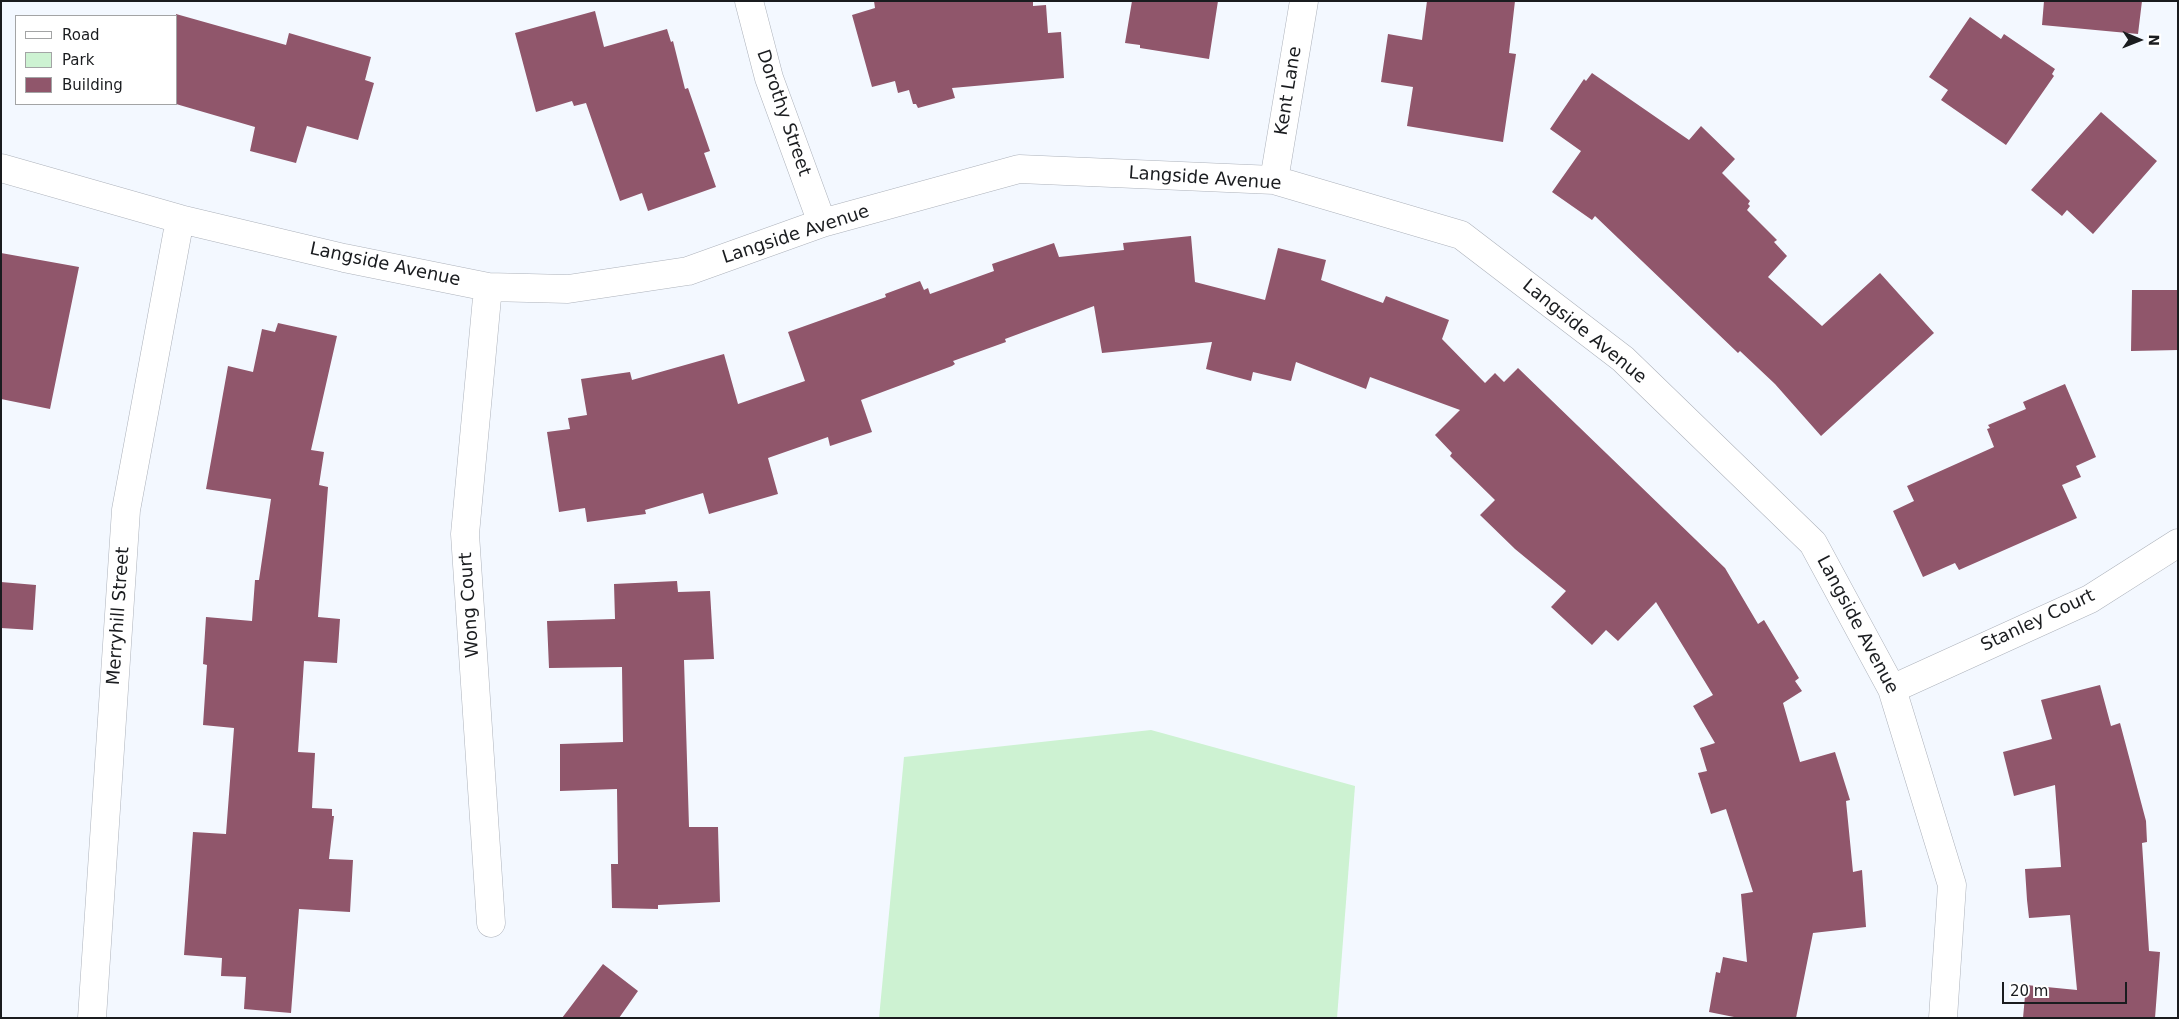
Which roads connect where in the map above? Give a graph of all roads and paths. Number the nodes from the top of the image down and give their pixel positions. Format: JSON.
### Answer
{"nodes":[{"id":1,"x":749,"y":1,"type":"edge"},
{"id":2,"x":1304,"y":1,"type":"edge"},
{"id":3,"x":1,"y":168,"type":"edge"},
{"id":4,"x":1274,"y":180,"type":"junction"},
{"id":5,"x":180,"y":218,"type":"junction"},
{"id":6,"x":822,"y":224,"type":"junction"},
{"id":7,"x":488,"y":287,"type":"junction"},
{"id":8,"x":2178,"y":543,"type":"edge"},
{"id":9,"x":1892,"y":688,"type":"junction"},
{"id":10,"x":491,"y":923,"type":"dead end"},
{"id":11,"x":92,"y":1018,"type":"edge"},
{"id":12,"x":1943,"y":1018,"type":"edge"}],
"edges":[{"from":1,"to":6,"type":"street","name":"Dorothy Street"},
{"from":2,"to":4,"type":"street","name":"Kent Lane"},
{"from":3,"to":5,"type":"street","name":"Langside Avenue"},
{"from":4,"to":6,"type":"street","name":"Langside Avenue"},
{"from":4,"to":9,"type":"street","name":"Langside Avenue"},
{"from":5,"to":7,"type":"street","name":"Langside Avenue"},
{"from":5,"to":11,"type":"street","name":"Merryhill Street"},
{"from":6,"to":7,"type":"street","name":"Langside Avenue"},
{"from":7,"to":10,"type":"street","name":"Wong Court"},
{"from":8,"to":9,"type":"street","name":"Stanley Court"},
{"from":9,"to":12,"type":"street","name":"Langside Avenue"}]}
